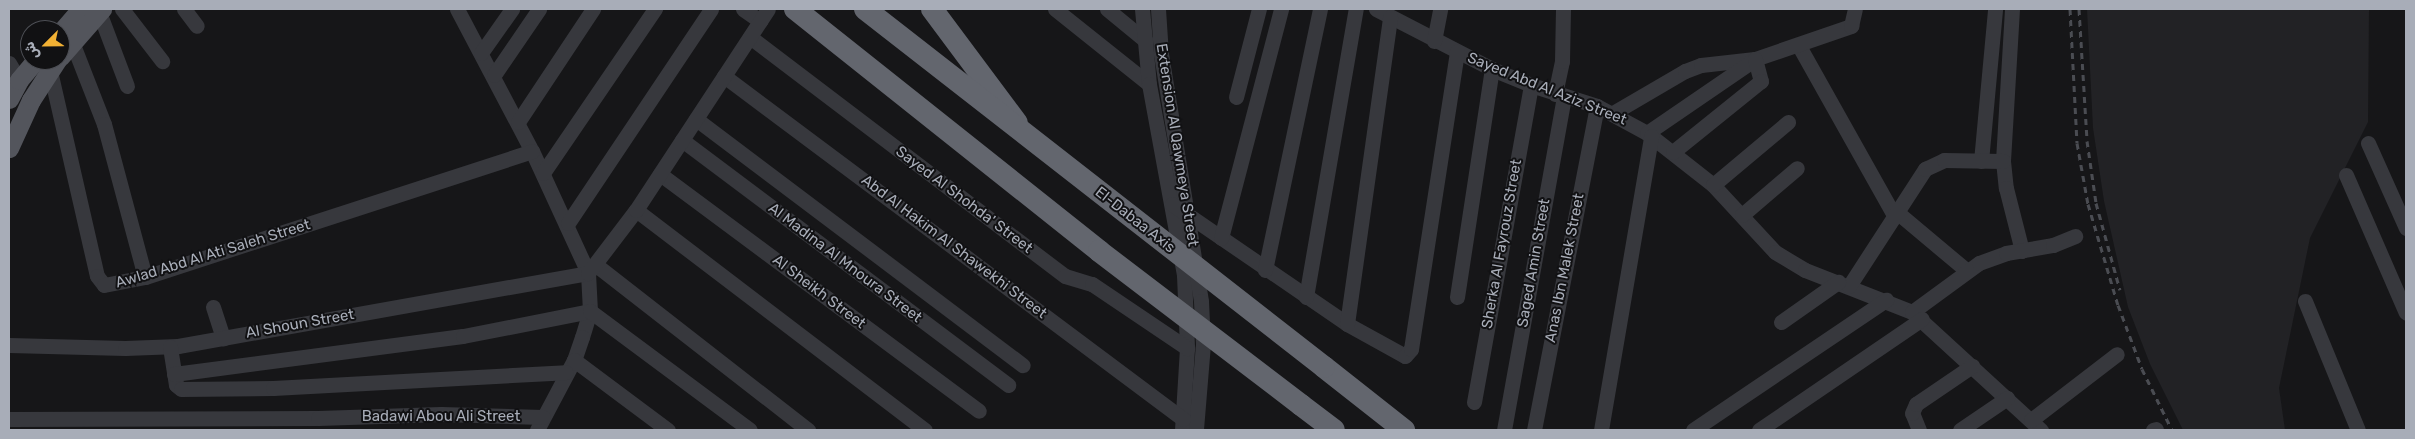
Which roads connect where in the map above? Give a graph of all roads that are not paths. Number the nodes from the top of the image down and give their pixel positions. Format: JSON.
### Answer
{"nodes":[{"id":1,"x":122,"y":9,"type":"edge"},
{"id":2,"x":184,"y":9,"type":"edge"},
{"id":3,"x":457,"y":9,"type":"edge"},
{"id":4,"x":512,"y":9,"type":"edge"},
{"id":5,"x":539,"y":9,"type":"edge"},
{"id":6,"x":593,"y":9,"type":"edge"},
{"id":7,"x":655,"y":9,"type":"edge"},
{"id":8,"x":711,"y":9,"type":"edge"},
{"id":9,"x":743,"y":9,"type":"edge"},
{"id":10,"x":795,"y":9,"type":"edge"},
{"id":11,"x":865,"y":9,"type":"edge"},
{"id":12,"x":932,"y":9,"type":"edge"},
{"id":13,"x":1055,"y":9,"type":"edge"},
{"id":14,"x":1107,"y":9,"type":"edge"},
{"id":15,"x":1142,"y":9,"type":"edge"},
{"id":16,"x":1158,"y":9,"type":"edge"},
{"id":17,"x":1258,"y":9,"type":"edge"},
{"id":18,"x":1281,"y":9,"type":"edge"},
{"id":19,"x":1320,"y":9,"type":"edge"},
{"id":20,"x":1356,"y":9,"type":"edge"},
{"id":21,"x":1376,"y":9,"type":"edge"},
{"id":22,"x":1440,"y":9,"type":"edge"},
{"id":23,"x":1563,"y":9,"type":"edge"},
{"id":24,"x":1855,"y":9,"type":"edge"},
{"id":25,"x":1996,"y":9,"type":"edge"},
{"id":26,"x":2012,"y":9,"type":"edge"},
{"id":27,"x":94,"y":10,"type":"edge"},
{"id":28,"x":764,"y":15,"type":"edge"},
{"id":29,"x":1397,"y":16,"type":"edge"},
{"id":30,"x":197,"y":26,"type":"dead end"},
{"id":31,"x":70,"y":33,"type":"edge"},
{"id":32,"x":750,"y":37,"type":"junction"},
{"id":33,"x":1146,"y":41,"type":"junction"},
{"id":34,"x":1434,"y":41,"type":"junction"},
{"id":35,"x":70,"y":46,"type":"edge"},
{"id":36,"x":1799,"y":46,"type":"junction"},
{"id":37,"x":1457,"y":52,"type":"junction"},
{"id":38,"x":481,"y":53,"type":"junction"},
{"id":39,"x":1755,"y":59,"type":"junction"},
{"id":40,"x":162,"y":61,"type":"dead end"},
{"id":41,"x":9,"y":63,"type":"edge"},
{"id":42,"x":1492,"y":69,"type":"junction"},
{"id":43,"x":37,"y":70,"type":"edge"},
{"id":44,"x":47,"y":70,"type":"edge"},
{"id":45,"x":53,"y":70,"type":"edge"},
{"id":46,"x":494,"y":76,"type":"junction"},
{"id":47,"x":724,"y":76,"type":"junction"},
{"id":48,"x":19,"y":80,"type":"junction"},
{"id":49,"x":1149,"y":84,"type":"junction"},
{"id":50,"x":127,"y":86,"type":"dead end"},
{"id":51,"x":1531,"y":86,"type":"junction"},
{"id":52,"x":1559,"y":95,"type":"junction"},
{"id":53,"x":1236,"y":97,"type":"dead end"},
{"id":54,"x":9,"y":99,"type":"edge"},
{"id":55,"x":1597,"y":106,"type":"junction"},
{"id":56,"x":1614,"y":113,"type":"junction"},
{"id":57,"x":696,"y":119,"type":"junction"},
{"id":58,"x":518,"y":122,"type":"junction"},
{"id":59,"x":1788,"y":122,"type":"dead end"},
{"id":60,"x":1022,"y":130,"type":"junction"},
{"id":61,"x":1649,"y":134,"type":"junction"},
{"id":62,"x":682,"y":140,"type":"junction"},
{"id":63,"x":2368,"y":144,"type":"dead end"},
{"id":64,"x":9,"y":148,"type":"edge"},
{"id":65,"x":532,"y":151,"type":"junction"},
{"id":66,"x":1674,"y":152,"type":"junction"},
{"id":67,"x":1981,"y":161,"type":"junction"},
{"id":68,"x":2003,"y":161,"type":"junction"},
{"id":69,"x":1797,"y":168,"type":"dead end"},
{"id":70,"x":543,"y":173,"type":"junction"},
{"id":71,"x":660,"y":174,"type":"junction"},
{"id":72,"x":2346,"y":175,"type":"dead end"},
{"id":73,"x":1713,"y":185,"type":"junction"},
{"id":74,"x":1172,"y":204,"type":"junction"},
{"id":75,"x":636,"y":210,"type":"junction"},
{"id":76,"x":1188,"y":215,"type":"junction"},
{"id":77,"x":1742,"y":215,"type":"junction"},
{"id":78,"x":1897,"y":215,"type":"junction"},
{"id":79,"x":568,"y":223,"type":"junction"},
{"id":80,"x":2406,"y":228,"type":"edge"},
{"id":81,"x":2075,"y":236,"type":"dead end"},
{"id":82,"x":1221,"y":238,"type":"junction"},
{"id":83,"x":2022,"y":251,"type":"junction"},
{"id":84,"x":592,"y":269,"type":"junction"},
{"id":85,"x":1265,"y":270,"type":"junction"},
{"id":86,"x":1967,"y":271,"type":"junction"},
{"id":87,"x":145,"y":278,"type":"junction"},
{"id":88,"x":1844,"y":284,"type":"junction"},
{"id":89,"x":1306,"y":297,"type":"junction"},
{"id":90,"x":1457,"y":297,"type":"dead end"},
{"id":91,"x":1886,"y":300,"type":"junction"},
{"id":92,"x":2305,"y":301,"type":"dead end"},
{"id":93,"x":213,"y":307,"type":"dead end"},
{"id":94,"x":590,"y":311,"type":"junction"},
{"id":95,"x":2406,"y":313,"type":"edge"},
{"id":96,"x":1917,"y":316,"type":"junction"},
{"id":97,"x":1781,"y":322,"type":"dead end"},
{"id":98,"x":1347,"y":324,"type":"junction"},
{"id":99,"x":223,"y":338,"type":"junction"},
{"id":100,"x":9,"y":345,"type":"edge"},
{"id":101,"x":170,"y":347,"type":"junction"},
{"id":102,"x":1187,"y":348,"type":"junction"},
{"id":103,"x":2117,"y":354,"type":"dead end"},
{"id":104,"x":1023,"y":365,"type":"dead end"},
{"id":105,"x":570,"y":366,"type":"junction"},
{"id":106,"x":1972,"y":366,"type":"junction"},
{"id":107,"x":174,"y":374,"type":"junction"},
{"id":108,"x":1008,"y":385,"type":"dead end"},
{"id":109,"x":2007,"y":398,"type":"junction"},
{"id":110,"x":1474,"y":402,"type":"dead end"},
{"id":111,"x":979,"y":411,"type":"dead end"},
{"id":112,"x":9,"y":419,"type":"edge"},
{"id":113,"x":1183,"y":424,"type":"edge"},
{"id":114,"x":2036,"y":425,"type":"edge"},
{"id":115,"x":539,"y":427,"type":"edge"},
{"id":116,"x":668,"y":430,"type":"edge"},
{"id":117,"x":750,"y":430,"type":"edge"},
{"id":118,"x":808,"y":430,"type":"edge"},
{"id":119,"x":925,"y":430,"type":"edge"},
{"id":120,"x":1196,"y":430,"type":"edge"},
{"id":121,"x":1334,"y":430,"type":"edge"},
{"id":122,"x":1404,"y":430,"type":"edge"},
{"id":123,"x":1504,"y":430,"type":"edge"},
{"id":124,"x":1534,"y":430,"type":"edge"},
{"id":125,"x":1601,"y":430,"type":"edge"},
{"id":126,"x":1693,"y":430,"type":"edge"},
{"id":127,"x":1759,"y":430,"type":"edge"},
{"id":128,"x":1919,"y":430,"type":"edge"},
{"id":129,"x":1960,"y":430,"type":"edge"},
{"id":130,"x":2358,"y":430,"type":"edge"}],
"edges":[{"from":1,"to":40,"type":"street"},
{"from":2,"to":30,"type":"street"},
{"from":3,"to":38,"type":"street"},
{"from":4,"to":38,"type":"street"},
{"from":5,"to":46,"type":"street"},
{"from":6,"to":58,"type":"street"},
{"from":7,"to":70,"type":"street"},
{"from":8,"to":79,"type":"street"},
{"from":9,"to":28,"type":"street"},
{"from":10,"to":121,"type":"highway","bridge":true},
{"from":11,"to":60,"type":"highway","name":"El-Dabaa Axis","bridge":true},
{"from":12,"to":60,"type":"highway"},
{"from":13,"to":49,"type":"street"},
{"from":14,"to":33,"type":"street"},
{"from":15,"to":33,"type":"street","name":"Extension Al Qawmeya Street"},
{"from":16,"to":76,"type":"street","name":"Extension Al Qawmeya Street"},
{"from":17,"to":53,"type":"street"},
{"from":18,"to":82,"type":"street"},
{"from":19,"to":85,"type":"street"},
{"from":20,"to":89,"type":"street"},
{"from":21,"to":29,"type":"street","name":"Sayed Abd Al Aziz Street"},
{"from":22,"to":34,"type":"street"},
{"from":23,"to":52,"type":"street","name":"Saged Amin Street"},
{"from":24,"to":36,"type":"street"},
{"from":25,"to":67,"type":"street"},
{"from":26,"to":68,"type":"street"},
{"from":27,"to":31,"type":"main road"},
{"from":27,"to":50,"type":"street"},
{"from":28,"to":32,"type":"street"},
{"from":29,"to":34,"type":"street","name":"Sayed Abd Al Aziz Street"},
{"from":29,"to":98,"type":"street"},
{"from":32,"to":47,"type":"street"},
{"from":32,"to":102,"type":"street","name":"Sayed Al Shohda' Street"},
{"from":33,"to":49,"type":"street","name":"Extension Al Qawmeya Street"},
{"from":34,"to":37,"type":"street","name":"Sayed Abd Al Aziz Street"},
{"from":35,"to":87,"type":"street"},
{"from":36,"to":39,"type":"street"},
{"from":36,"to":78,"type":"street"},
{"from":37,"to":42,"type":"street","name":"Sayed Abd Al Aziz Street"},
{"from":37,"to":98,"type":"street"},
{"from":38,"to":46,"type":"street"},
{"from":39,"to":56,"type":"street"},
{"from":39,"to":61,"type":"street"},
{"from":39,"to":66,"type":"street"},
{"from":41,"to":48,"type":"street"},
{"from":42,"to":51,"type":"street","name":"Sayed Abd Al Aziz Street"},
{"from":42,"to":90,"type":"street"},
{"from":43,"to":48,"type":"main road"},
{"from":44,"to":64,"type":"main road"},
{"from":45,"to":87,"type":"street","name":"Awlad Abd Al Ati Saleh Street"},
{"from":46,"to":58,"type":"street"},
{"from":47,"to":57,"type":"street"},
{"from":47,"to":113,"type":"street","name":"Abd Al Hakim Al Shawekhi Street"},
{"from":48,"to":54,"type":"main road"},
{"from":49,"to":74,"type":"street","name":"Extension Al Qawmeya Street"},
{"from":51,"to":52,"type":"street","name":"Sayed Abd Al Aziz Street"},
{"from":51,"to":110,"type":"street","name":"Sherka Al Fayrouz Street"},
{"from":52,"to":55,"type":"street","name":"Sayed Abd Al Aziz Street"},
{"from":52,"to":123,"type":"street","name":"Saged Amin Street"},
{"from":55,"to":56,"type":"street","name":"Sayed Abd Al Aziz Street"},
{"from":55,"to":124,"type":"street","name":"Anas Ibn Malek Street"},
{"from":56,"to":61,"type":"street","name":"Sayed Abd Al Aziz Street"},
{"from":57,"to":62,"type":"street"},
{"from":57,"to":104,"type":"street"},
{"from":58,"to":65,"type":"street"},
{"from":59,"to":73,"type":"street"},
{"from":60,"to":122,"type":"highway","name":"El-Dabaa Axis","bridge":true},
{"from":61,"to":66,"type":"street","name":"Sayed Abd Al Aziz Street"},
{"from":61,"to":125,"type":"street"},
{"from":62,"to":71,"type":"street"},
{"from":62,"to":108,"type":"street","name":"Al Madina Al Mnoura Street"},
{"from":63,"to":80,"type":"street"},
{"from":65,"to":70,"type":"street"},
{"from":65,"to":87,"type":"street","name":"Awlad Abd Al Ati Saleh Street"},
{"from":66,"to":73,"type":"street","name":"Sayed Abd Al Aziz Street"},
{"from":67,"to":68,"type":"street"},
{"from":67,"to":78,"type":"street"},
{"from":68,"to":83,"type":"street"},
{"from":69,"to":77,"type":"street"},
{"from":70,"to":79,"type":"street"},
{"from":71,"to":75,"type":"street"},
{"from":71,"to":111,"type":"street","name":"Al Sheikh Street"},
{"from":72,"to":95,"type":"street"},
{"from":73,"to":77,"type":"street","name":"Sayed Abd Al Aziz Street"},
{"from":74,"to":76,"type":"street"},
{"from":74,"to":102,"type":"street","name":"Extension Al Qawmeya Street"},
{"from":75,"to":84,"type":"street"},
{"from":75,"to":119,"type":"street"},
{"from":76,"to":82,"type":"street"},
{"from":76,"to":120,"type":"street","name":"Extension Al Qawmeya Street"},
{"from":77,"to":88,"type":"street","name":"Sayed Abd Al Aziz Street"},
{"from":78,"to":86,"type":"street"},
{"from":78,"to":88,"type":"street"},
{"from":79,"to":84,"type":"street"},
{"from":81,"to":83,"type":"street"},
{"from":82,"to":85,"type":"street"},
{"from":83,"to":86,"type":"street"},
{"from":84,"to":94,"type":"street"},
{"from":84,"to":99,"type":"street","name":"Al Shoun Street"},
{"from":84,"to":118,"type":"street"},
{"from":85,"to":89,"type":"street"},
{"from":86,"to":96,"type":"street"},
{"from":88,"to":91,"type":"street","name":"Sayed Abd Al Aziz Street"},
{"from":88,"to":97,"type":"street"},
{"from":89,"to":98,"type":"street"},
{"from":91,"to":96,"type":"street","name":"Sayed Abd Al Aziz Street"},
{"from":91,"to":126,"type":"street"},
{"from":92,"to":130,"type":"street"},
{"from":93,"to":99,"type":"street"},
{"from":94,"to":105,"type":"street"},
{"from":94,"to":107,"type":"street"},
{"from":94,"to":117,"type":"street"},
{"from":96,"to":106,"type":"street","name":"Sayed Abd Al Aziz Street"},
{"from":96,"to":127,"type":"street"},
{"from":99,"to":101,"type":"street","name":"Al Shoun Street"},
{"from":100,"to":101,"type":"street","name":"Al Shoun Street"},
{"from":101,"to":107,"type":"street"},
{"from":102,"to":113,"type":"street","name":"Extension Al Qawmeya Street"},
{"from":103,"to":114,"type":"street"},
{"from":105,"to":107,"type":"street"},
{"from":105,"to":115,"type":"street"},
{"from":105,"to":116,"type":"street"},
{"from":106,"to":109,"type":"street","name":"Sayed Abd Al Aziz Street"},
{"from":106,"to":128,"type":"street"},
{"from":109,"to":114,"type":"street","name":"Sayed Abd Al Aziz Street"},
{"from":109,"to":129,"type":"street"},
{"from":112,"to":115,"type":"street","name":"Badawi Abou Ali Street"}]}
